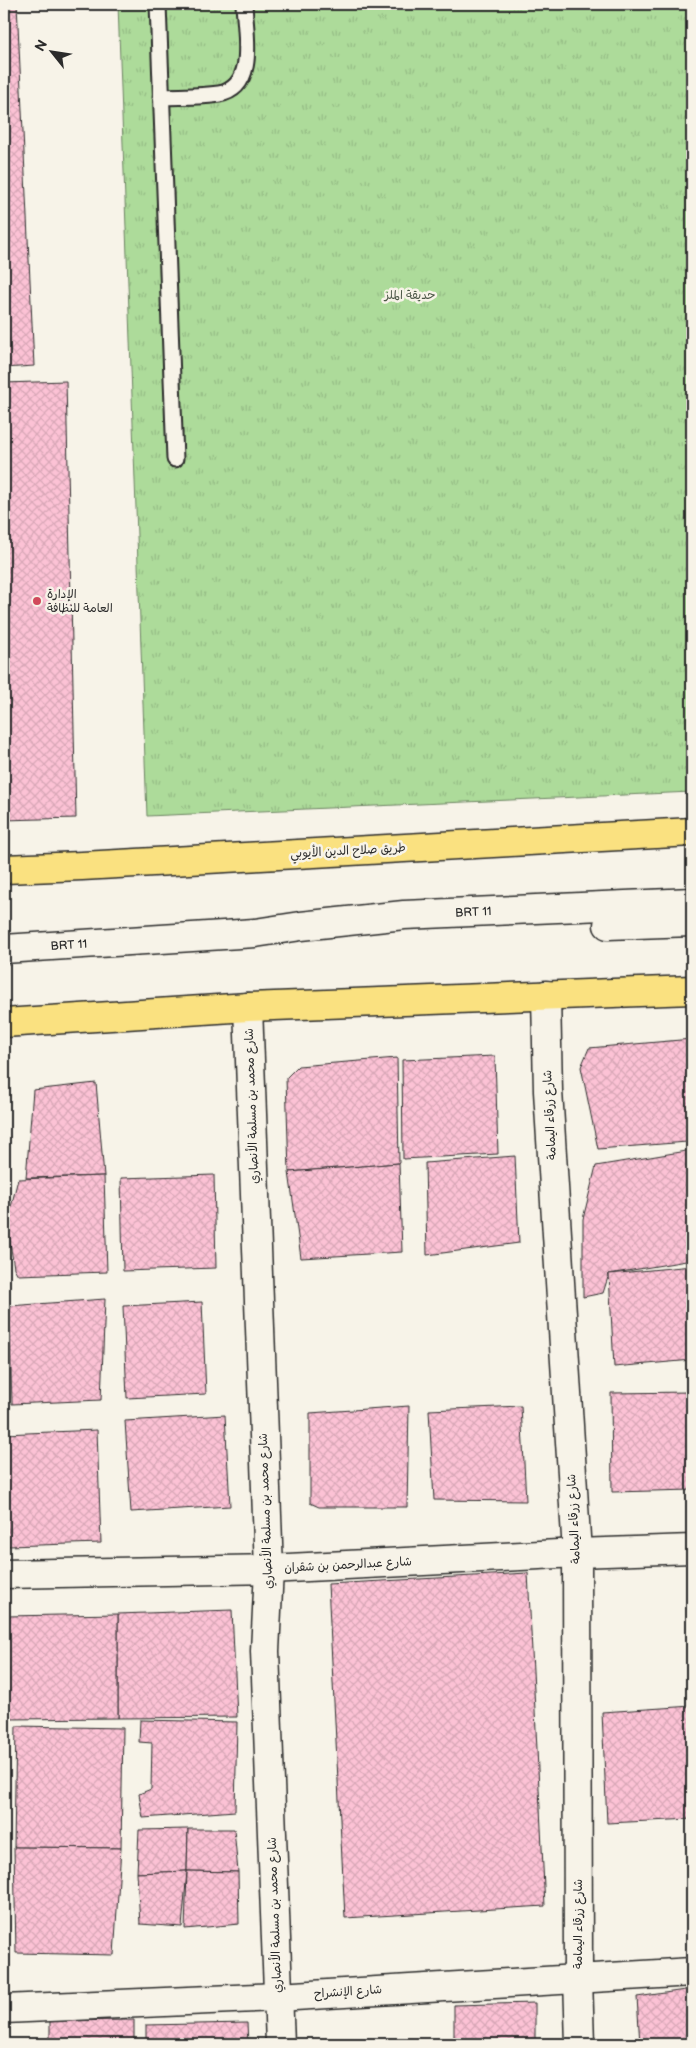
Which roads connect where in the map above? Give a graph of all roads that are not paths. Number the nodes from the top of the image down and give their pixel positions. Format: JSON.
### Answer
{"nodes":[{"id":1,"x":158,"y":4,"type":"edge"},
{"id":2,"x":244,"y":4,"type":"edge"},
{"id":3,"x":161,"y":98,"type":"junction"},
{"id":4,"x":175,"y":459,"type":"dead end"},
{"id":5,"x":692,"y":832,"type":"edge"},
{"id":6,"x":4,"y":869,"type":"edge"},
{"id":7,"x":692,"y":902,"type":"edge"},
{"id":8,"x":692,"y":922,"type":"edge"},
{"id":9,"x":255,"y":933,"type":"junction"},
{"id":10,"x":4,"y":949,"type":"edge"},
{"id":11,"x":692,"y":990,"type":"edge"},
{"id":12,"x":546,"y":995,"type":"junction"},
{"id":13,"x":248,"y":1007,"type":"junction"},
{"id":14,"x":4,"y":1023,"type":"edge"},
{"id":15,"x":692,"y":1549,"type":"edge"},
{"id":16,"x":577,"y":1553,"type":"junction"},
{"id":17,"x":269,"y":1569,"type":"junction"},
{"id":18,"x":4,"y":1574,"type":"edge"},
{"id":19,"x":692,"y":1972,"type":"edge"},
{"id":20,"x":578,"y":1978,"type":"junction"},
{"id":21,"x":278,"y":1997,"type":"junction"},
{"id":22,"x":4,"y":2009,"type":"edge"},
{"id":23,"x":280,"y":2044,"type":"edge"},
{"id":24,"x":580,"y":2044,"type":"edge"}],
"edges":[{"from":1,"to":3,"type":"lane"},
{"from":2,"to":3,"type":"lane"},
{"from":3,"to":4,"type":"lane"},
{"from":5,"to":6,"type":"main road","name":"طريق صلاح الدين الأيوبي"},
{"from":7,"to":9,"type":"street","name":"BRT 11"},
{"from":8,"to":9,"type":"street","name":"BRT 11"},
{"from":9,"to":10,"type":"street","name":"BRT 11"},
{"from":11,"to":12,"type":"main road"},
{"from":12,"to":13,"type":"main road"},
{"from":12,"to":16,"type":"street","name":"شارع زرقاء اليمامة"},
{"from":13,"to":14,"type":"main road"},
{"from":13,"to":17,"type":"street","name":"شارع محمد بن مسلمة الأنصاري"},
{"from":15,"to":16,"type":"street","name":"شارع عبدالرحمن بن شقران"},
{"from":16,"to":17,"type":"street","name":"شارع عبدالرحمن بن شقران"},
{"from":16,"to":20,"type":"street","name":"شارع زرقاء اليمامة"},
{"from":17,"to":18,"type":"street","name":"شارع عبدالرحمن بن شقران"},
{"from":17,"to":21,"type":"street","name":"شارع محمد بن مسلمة الأنصاري"},
{"from":19,"to":20,"type":"street","name":"شارع الإنشراح"},
{"from":20,"to":21,"type":"street","name":"شارع الإنشراح"},
{"from":20,"to":24,"type":"street","name":"شارع زرقاء اليمامة"},
{"from":21,"to":22,"type":"street","name":"شارع الإنشراح"},
{"from":21,"to":23,"type":"street","name":"شارع محمد بن مسلمة الأنصاري"}]}
